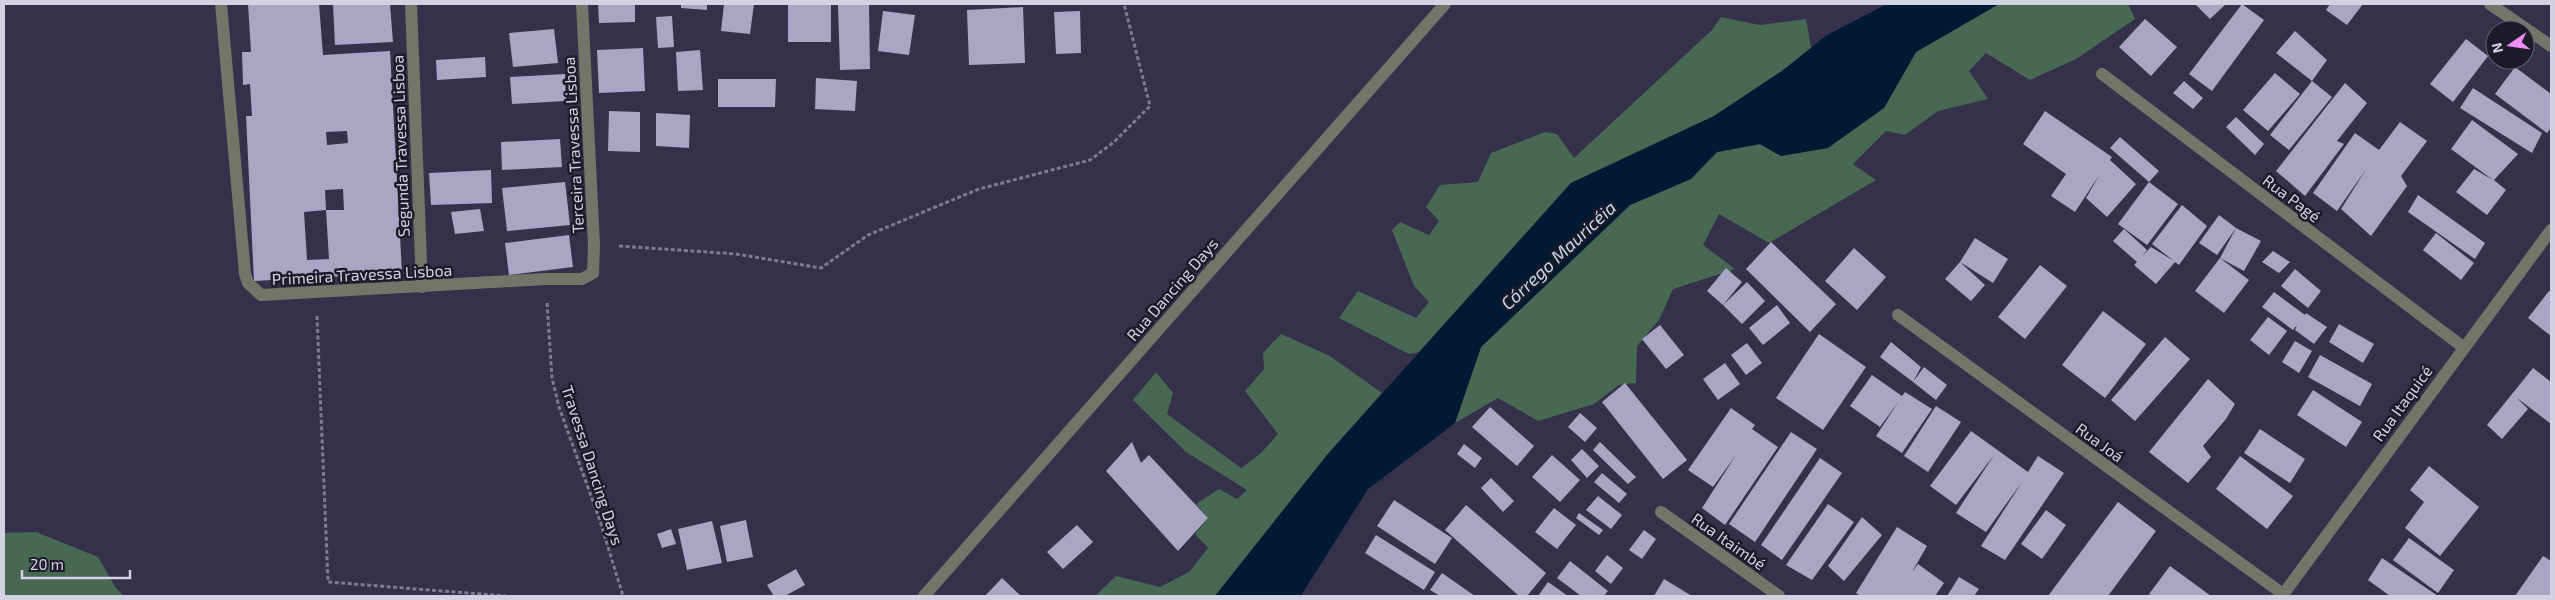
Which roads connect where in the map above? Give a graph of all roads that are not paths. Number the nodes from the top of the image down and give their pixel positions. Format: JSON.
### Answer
{"nodes":[{"id":1,"x":221,"y":4,"type":"edge"},
{"id":2,"x":411,"y":4,"type":"edge"},
{"id":3,"x":582,"y":4,"type":"edge"},
{"id":4,"x":1445,"y":4,"type":"edge"},
{"id":5,"x":2490,"y":4,"type":"edge"},
{"id":6,"x":2551,"y":46,"type":"edge"},
{"id":7,"x":2102,"y":74,"type":"dead end"},
{"id":8,"x":2551,"y":230,"type":"edge"},
{"id":9,"x":582,"y":280,"type":"joint"},
{"id":10,"x":422,"y":287,"type":"junction"},
{"id":11,"x":1898,"y":315,"type":"dead end"},
{"id":12,"x":2463,"y":347,"type":"junction"},
{"id":13,"x":1660,"y":512,"type":"dead end"},
{"id":14,"x":2283,"y":595,"type":"edge"},
{"id":15,"x":924,"y":596,"type":"edge"},
{"id":16,"x":1779,"y":596,"type":"edge"}],
"edges":[{"from":1,"to":10,"type":"street","name":"Primeira Travessa Lisboa"},
{"from":2,"to":10,"type":"street","name":"Segunda Travessa Lisboa"},
{"from":3,"to":9,"type":"street","name":"Terceira Travessa Lisboa"},
{"from":4,"to":15,"type":"street","name":"Rua Dancing Days"},
{"from":5,"to":6,"type":"street"},
{"from":7,"to":12,"type":"street","name":"Rua Pagé"},
{"from":8,"to":12,"type":"street","name":"Rua Itaquicé"},
{"from":9,"to":10,"type":"street","name":"Primeira Travessa Lisboa"},
{"from":11,"to":14,"type":"street","name":"Rua Joá"},
{"from":12,"to":14,"type":"street","name":"Rua Itaquicé"},
{"from":13,"to":16,"type":"street","name":"Rua Itaimbé"}]}
